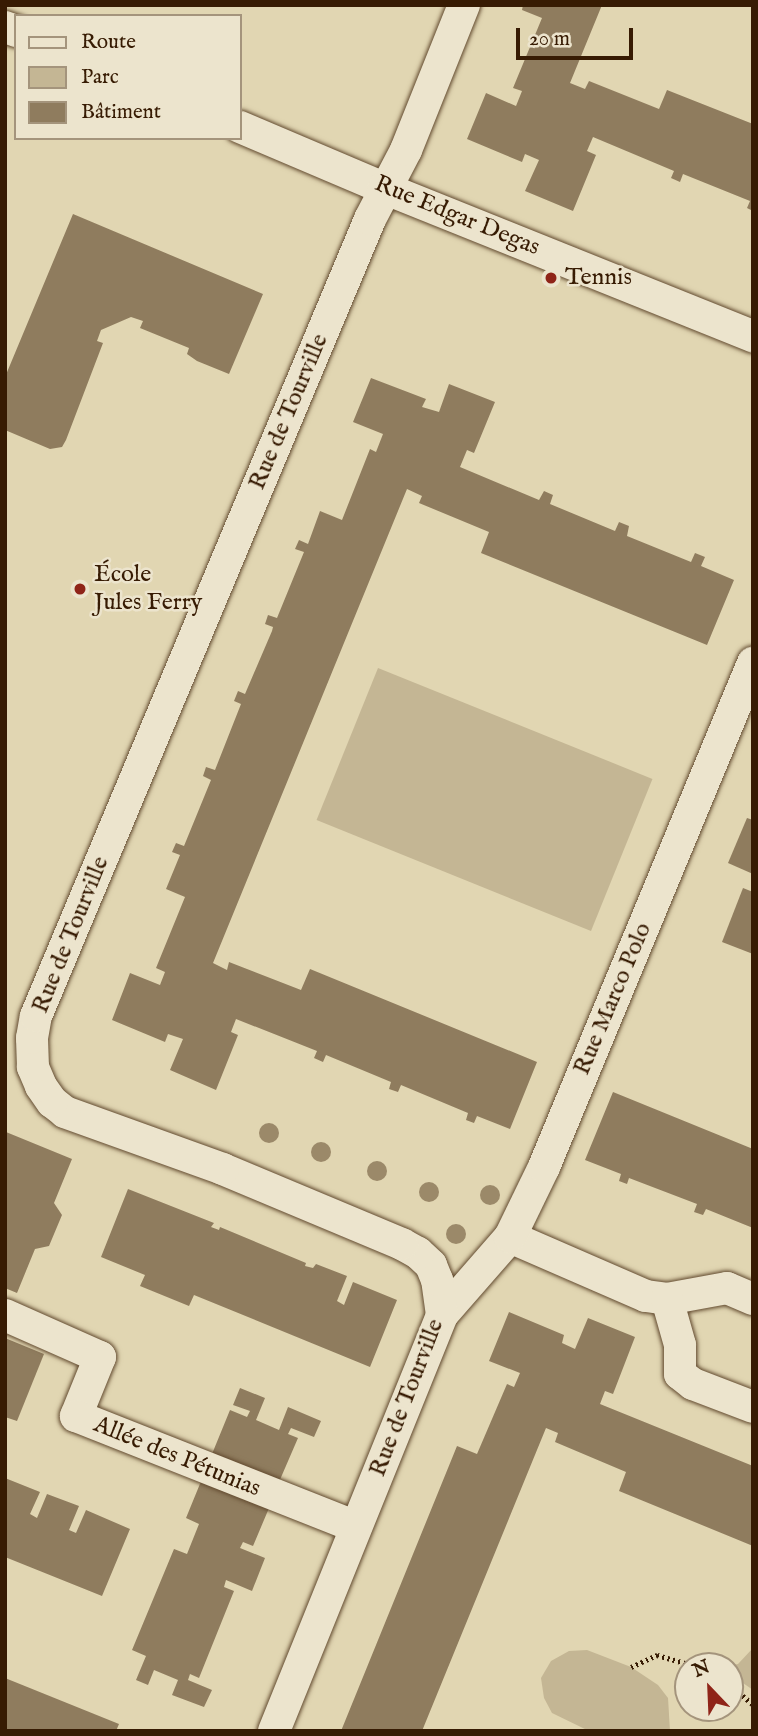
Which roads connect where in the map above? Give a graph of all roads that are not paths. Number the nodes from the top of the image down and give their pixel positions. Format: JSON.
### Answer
{"nodes":[{"id":1,"x":464,"y":5,"type":"edge"},
{"id":2,"x":242,"y":128,"type":"edge"},
{"id":3,"x":384,"y":188,"type":"junction"},
{"id":4,"x":753,"y":336,"type":"edge"},
{"id":5,"x":753,"y":663,"type":"edge"},
{"id":6,"x":510,"y":1237,"type":"junction"},
{"id":7,"x":667,"y":1299,"type":"junction"},
{"id":8,"x":753,"y":1299,"type":"edge"},
{"id":9,"x":5,"y":1315,"type":"edge"},
{"id":10,"x":442,"y":1315,"type":"junction"},
{"id":11,"x":753,"y":1407,"type":"edge"},
{"id":12,"x":356,"y":1527,"type":"junction"},
{"id":13,"x":274,"y":1731,"type":"edge"}],
"edges":[{"from":1,"to":3,"type":"street","name":"Rue de Tourville"},
{"from":2,"to":3,"type":"street","name":"Rue Edgar Degas"},
{"from":3,"to":4,"type":"street","name":"Rue Edgar Degas"},
{"from":3,"to":10,"type":"street","name":"Rue de Tourville"},
{"from":5,"to":6,"type":"street","name":"Rue Marco Polo"},
{"from":6,"to":7,"type":"street"},
{"from":6,"to":10,"type":"street","name":"Rue Marco Polo"},
{"from":7,"to":8,"type":"street"},
{"from":7,"to":11,"type":"street"},
{"from":9,"to":12,"type":"street","name":"Allée des Pétunias"},
{"from":10,"to":12,"type":"street","name":"Rue de Tourville"},
{"from":12,"to":13,"type":"street","name":"Rue de Tourville"}]}
